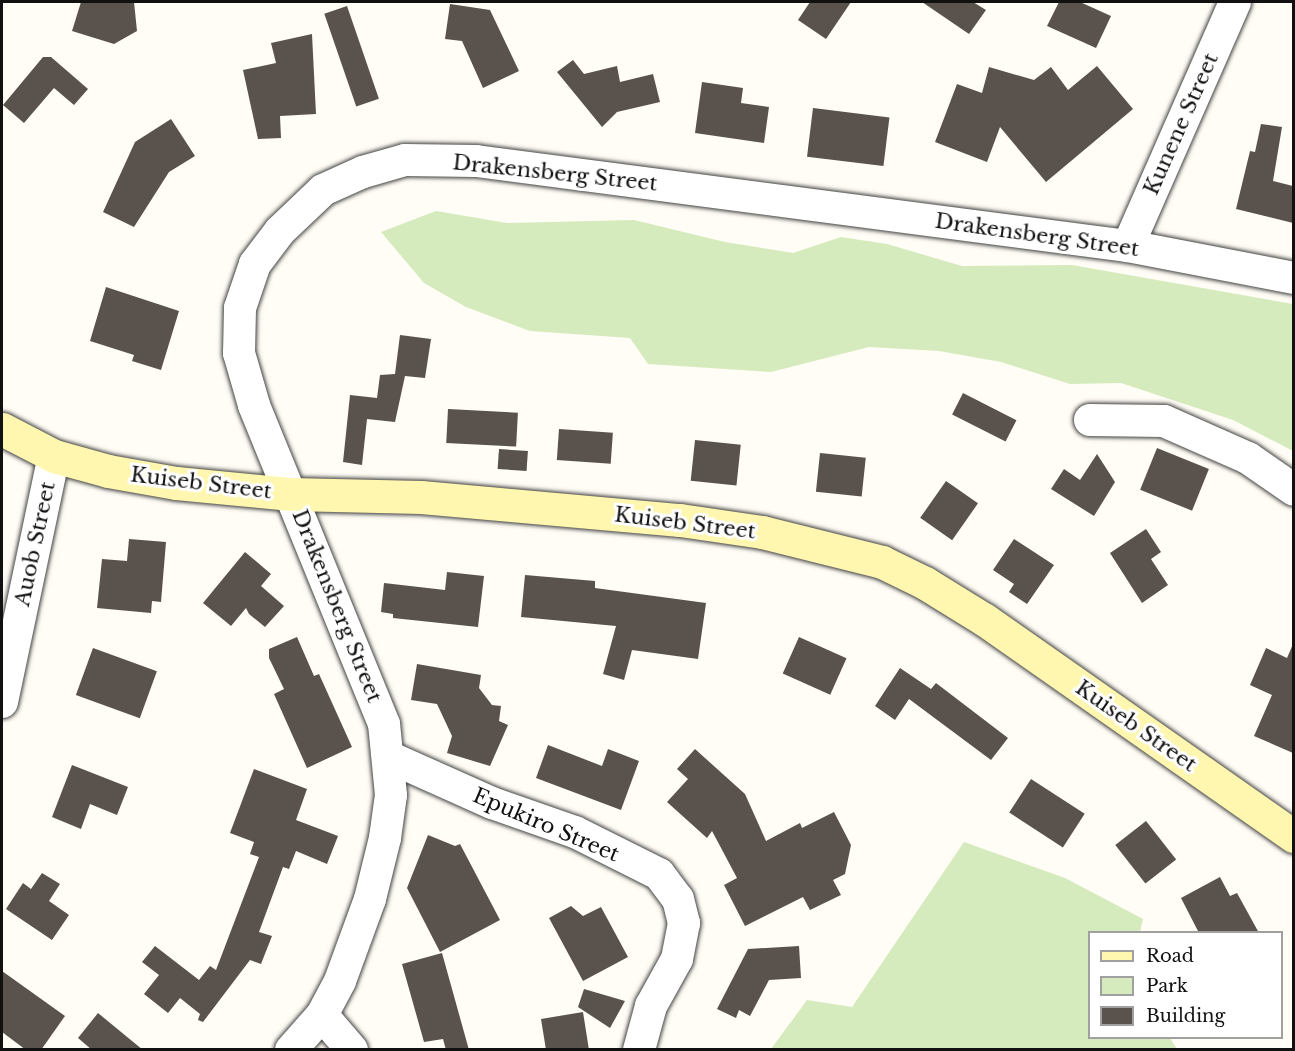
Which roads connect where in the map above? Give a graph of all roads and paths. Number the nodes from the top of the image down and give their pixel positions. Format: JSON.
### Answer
{"nodes":[{"id":1,"x":1235,"y":2,"type":"edge"},
{"id":2,"x":1128,"y":246,"type":"junction"},
{"id":3,"x":1293,"y":278,"type":"edge"},
{"id":4,"x":1090,"y":420,"type":"dead end"},
{"id":5,"x":2,"y":429,"type":"edge"},
{"id":6,"x":54,"y":456,"type":"junction"},
{"id":7,"x":1293,"y":490,"type":"edge"},
{"id":8,"x":291,"y":494,"type":"junction"},
{"id":9,"x":2,"y":702,"type":"edge"},
{"id":10,"x":389,"y":757,"type":"junction"},
{"id":11,"x":1293,"y":836,"type":"edge"},
{"id":12,"x":322,"y":1015,"type":"junction"},
{"id":13,"x":291,"y":1050,"type":"edge"},
{"id":14,"x":352,"y":1050,"type":"edge"},
{"id":15,"x":639,"y":1050,"type":"edge"}],
"edges":[{"from":1,"to":2,"type":"street","name":"Kunene Street"},
{"from":2,"to":3,"type":"street","name":"Drakensberg Street"},
{"from":2,"to":8,"type":"street","name":"Drakensberg Street"},
{"from":4,"to":7,"type":"street"},
{"from":5,"to":6,"type":"street","name":"Kuiseb Street"},
{"from":6,"to":8,"type":"street","name":"Kuiseb Street"},
{"from":6,"to":9,"type":"street","name":"Auob Street"},
{"from":8,"to":10,"type":"street","name":"Drakensberg Street"},
{"from":8,"to":11,"type":"street","name":"Kuiseb Street"},
{"from":10,"to":12,"type":"street","name":"Drakensberg Street"},
{"from":10,"to":15,"type":"street","name":"Epukiro Street"},
{"from":12,"to":13,"type":"street","name":"Drakensberg Street"},
{"from":12,"to":14,"type":"street"}]}
